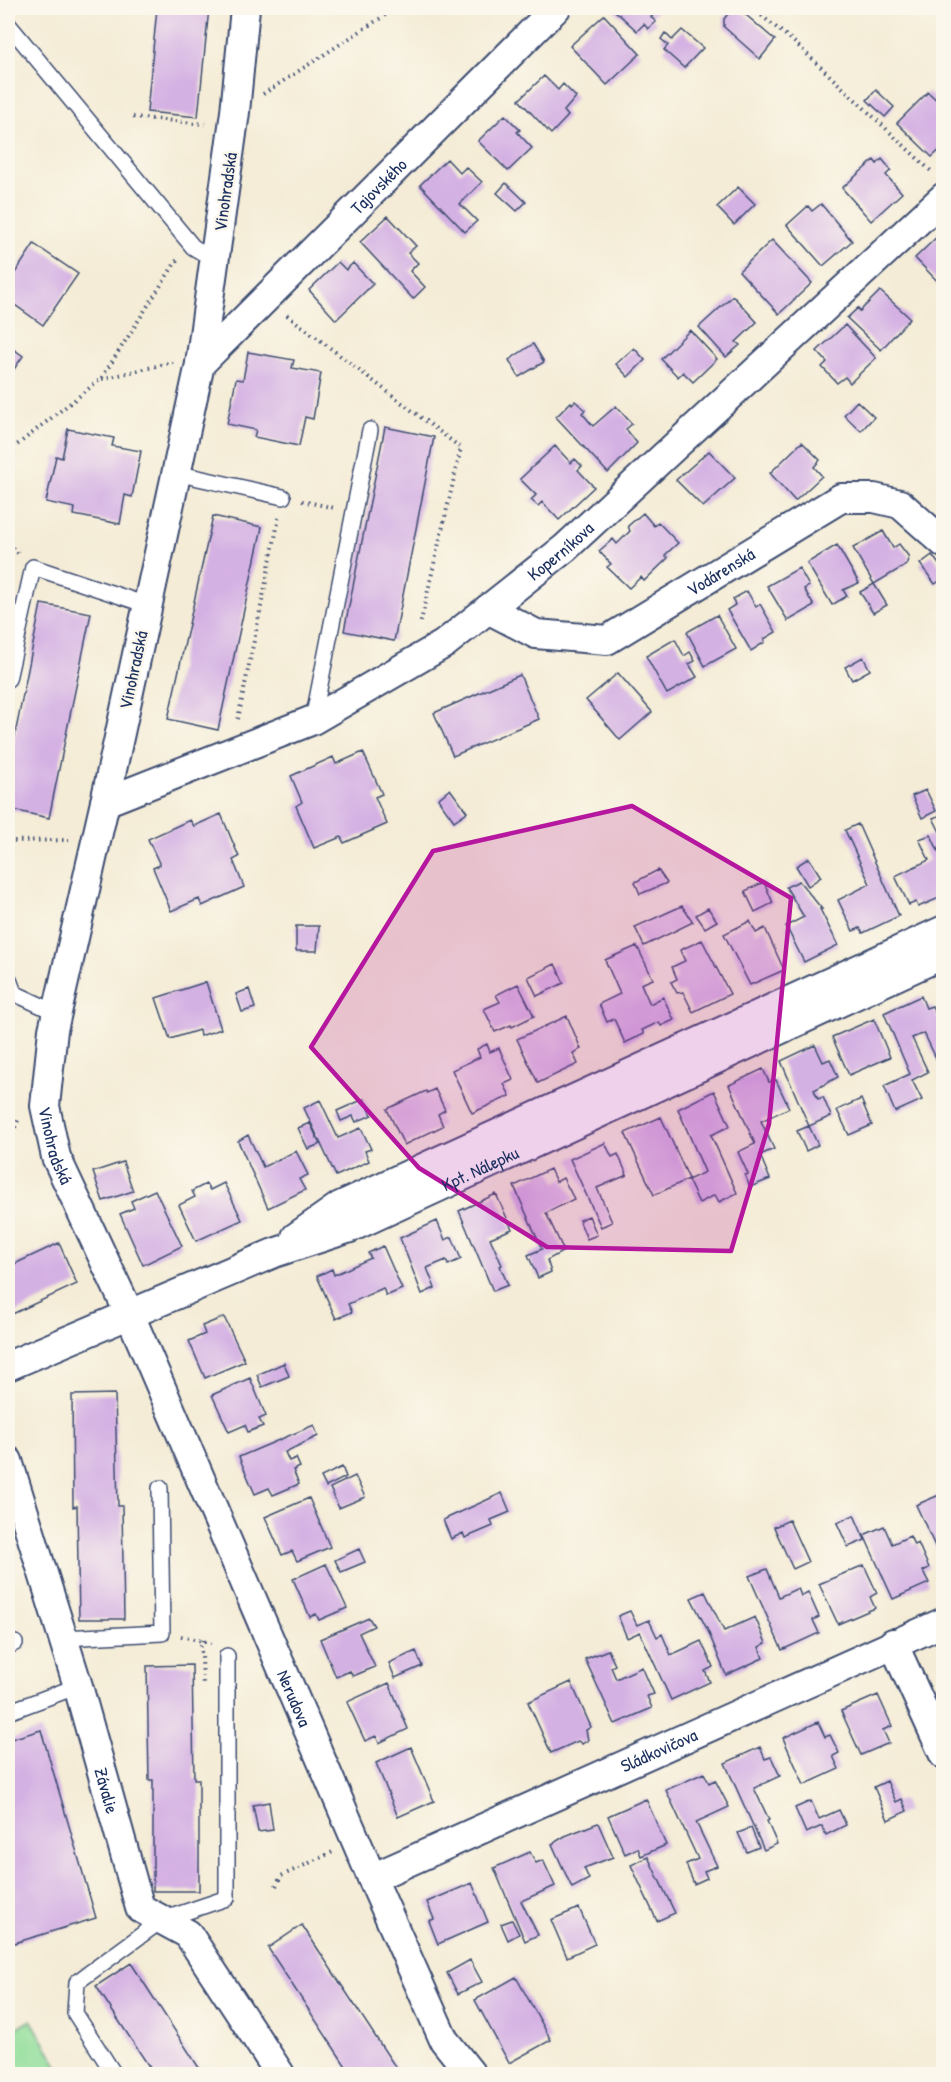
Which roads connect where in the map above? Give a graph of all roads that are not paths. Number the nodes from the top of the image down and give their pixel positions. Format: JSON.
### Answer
{"nodes":[{"id":1,"x":246,"y":8,"type":"edge"},
{"id":2,"x":556,"y":8,"type":"edge"},
{"id":3,"x":8,"y":24,"type":"edge"},
{"id":4,"x":939,"y":186,"type":"edge"},
{"id":5,"x":216,"y":260,"type":"junction"},
{"id":6,"x":190,"y":362,"type":"junction"},
{"id":7,"x":370,"y":430,"type":"dead end"},
{"id":8,"x":176,"y":473,"type":"junction"},
{"id":9,"x":283,"y":497,"type":"road end"},
{"id":10,"x":944,"y":543,"type":"edge"},
{"id":11,"x":147,"y":605,"type":"junction"},
{"id":12,"x":488,"y":609,"type":"junction"},
{"id":13,"x":8,"y":679,"type":"edge"},
{"id":14,"x":313,"y":720,"type":"junction"},
{"id":15,"x":105,"y":802,"type":"junction"},
{"id":16,"x":944,"y":930,"type":"edge"},
{"id":17,"x":944,"y":954,"type":"edge"},
{"id":18,"x":8,"y":977,"type":"edge"},
{"id":19,"x":57,"y":1009,"type":"junction"},
{"id":20,"x":274,"y":1253,"type":"junction"},
{"id":21,"x":130,"y":1315,"type":"junction"},
{"id":22,"x":8,"y":1366,"type":"edge"},
{"id":23,"x":8,"y":1461,"type":"edge"},
{"id":24,"x":160,"y":1488,"type":"dead end"},
{"id":25,"x":944,"y":1622,"type":"edge"},
{"id":26,"x":63,"y":1638,"type":"junction"},
{"id":27,"x":893,"y":1643,"type":"junction"},
{"id":28,"x":227,"y":1656,"type":"road end"},
{"id":29,"x":78,"y":1686,"type":"junction"},
{"id":30,"x":8,"y":1712,"type":"edge"},
{"id":31,"x":944,"y":1755,"type":"edge"},
{"id":32,"x":372,"y":1878,"type":"junction"},
{"id":33,"x":162,"y":1920,"type":"junction"},
{"id":34,"x":114,"y":2074,"type":"edge"},
{"id":35,"x":280,"y":2074,"type":"edge"},
{"id":36,"x":471,"y":2074,"type":"edge"}],
"edges":[{"from":1,"to":5,"type":"street","name":"Vinohradská"},
{"from":2,"to":6,"type":"street","name":"Tajovského"},
{"from":3,"to":5,"type":"lane"},
{"from":4,"to":12,"type":"street","name":"Koperníkova"},
{"from":5,"to":6,"type":"street","name":"Vinohradská"},
{"from":6,"to":8,"type":"street","name":"Vinohradská"},
{"from":7,"to":14,"type":"lane"},
{"from":8,"to":9,"type":"lane"},
{"from":8,"to":11,"type":"street","name":"Vinohradská"},
{"from":10,"to":12,"type":"street","name":"Vodárenská"},
{"from":11,"to":13,"type":"lane"},
{"from":11,"to":15,"type":"street","name":"Vinohradská"},
{"from":12,"to":14,"type":"street","name":"Koperníkova"},
{"from":14,"to":15,"type":"street","name":"Koperníkova"},
{"from":15,"to":19,"type":"street","name":"Vinohradská"},
{"from":16,"to":20,"type":"street"},
{"from":17,"to":20,"type":"street","name":"Kpt. Nálepku"},
{"from":18,"to":19,"type":"lane"},
{"from":19,"to":21,"type":"street","name":"Vinohradská"},
{"from":20,"to":21,"type":"street","name":"Kpt. Nálepku"},
{"from":21,"to":22,"type":"street","name":"Kpt. Nálepku"},
{"from":21,"to":32,"type":"street","name":"Nerudova"},
{"from":23,"to":26,"type":"street","name":"Závalie"},
{"from":24,"to":26,"type":"lane"},
{"from":25,"to":27,"type":"street","name":"Sládkovičova"},
{"from":26,"to":29,"type":"street","name":"Závalie"},
{"from":27,"to":31,"type":"street"},
{"from":27,"to":32,"type":"street","name":"Sládkovičova"},
{"from":28,"to":33,"type":"lane"},
{"from":29,"to":30,"type":"lane"},
{"from":29,"to":33,"type":"street","name":"Závalie"},
{"from":32,"to":36,"type":"street","name":"Nerudova"},
{"from":33,"to":34,"type":"lane"},
{"from":33,"to":35,"type":"street","name":"Závalie"}]}
